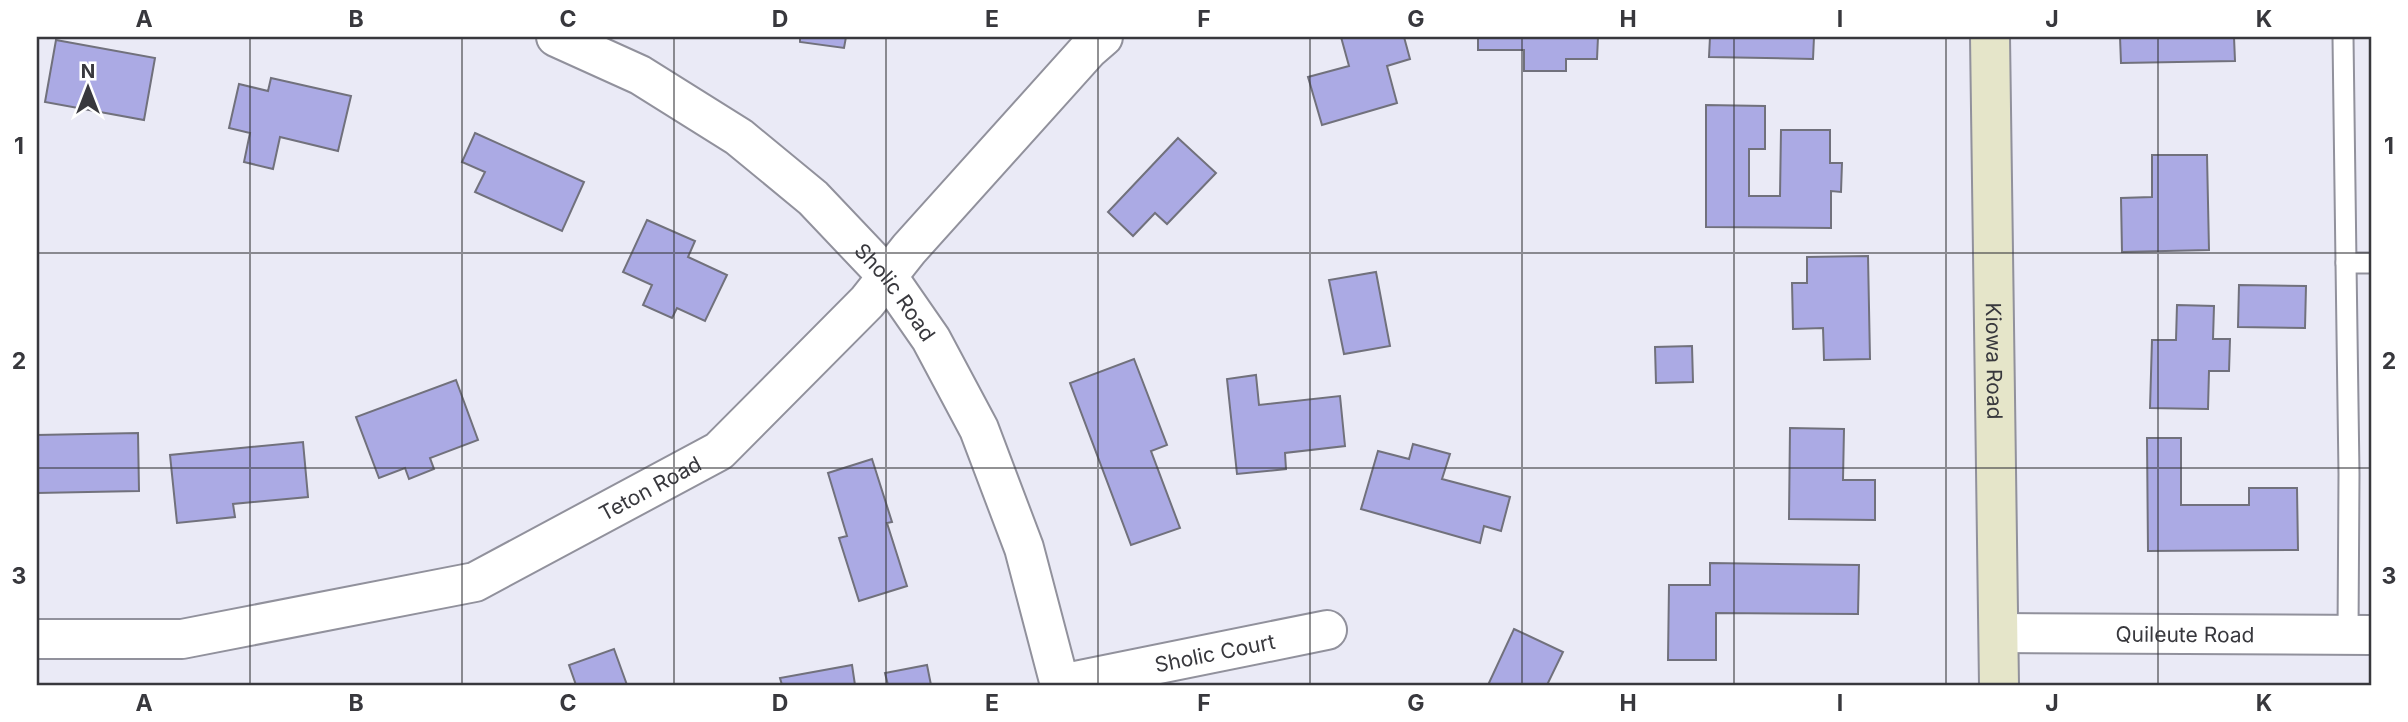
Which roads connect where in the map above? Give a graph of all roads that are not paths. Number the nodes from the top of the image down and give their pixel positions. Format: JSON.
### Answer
{"nodes":[{"id":1,"x":556,"y":37,"type":"edge"},
{"id":2,"x":1102,"y":37,"type":"edge"},
{"id":3,"x":1990,"y":37,"type":"edge"},
{"id":4,"x":2343,"y":37,"type":"edge"},
{"id":5,"x":2371,"y":262,"type":"edge"},
{"id":6,"x":2346,"y":263,"type":"junction"},
{"id":7,"x":888,"y":277,"type":"junction"},
{"id":8,"x":1327,"y":629,"type":"dead end"},
{"id":9,"x":2000,"y":633,"type":"junction"},
{"id":10,"x":2360,"y":635,"type":"edge"},
{"id":11,"x":37,"y":639,"type":"edge"},
{"id":12,"x":1060,"y":685,"type":"edge"},
{"id":13,"x":1999,"y":685,"type":"edge"}],
"edges":[{"from":1,"to":7,"type":"street","name":"Sholic Road"},
{"from":2,"to":7,"type":"street","name":"Teton Road"},
{"from":3,"to":9,"type":"street","name":"Kiowa Road"},
{"from":4,"to":6,"type":"lane"},
{"from":5,"to":6,"type":"lane"},
{"from":6,"to":10,"type":"lane"},
{"from":7,"to":11,"type":"street","name":"Teton Road"},
{"from":7,"to":12,"type":"street","name":"Sholic Road"},
{"from":8,"to":12,"type":"street","name":"Sholic Court"},
{"from":9,"to":10,"type":"street","name":"Quileute Road"},
{"from":9,"to":13,"type":"street","name":"Kiowa Road"}]}
